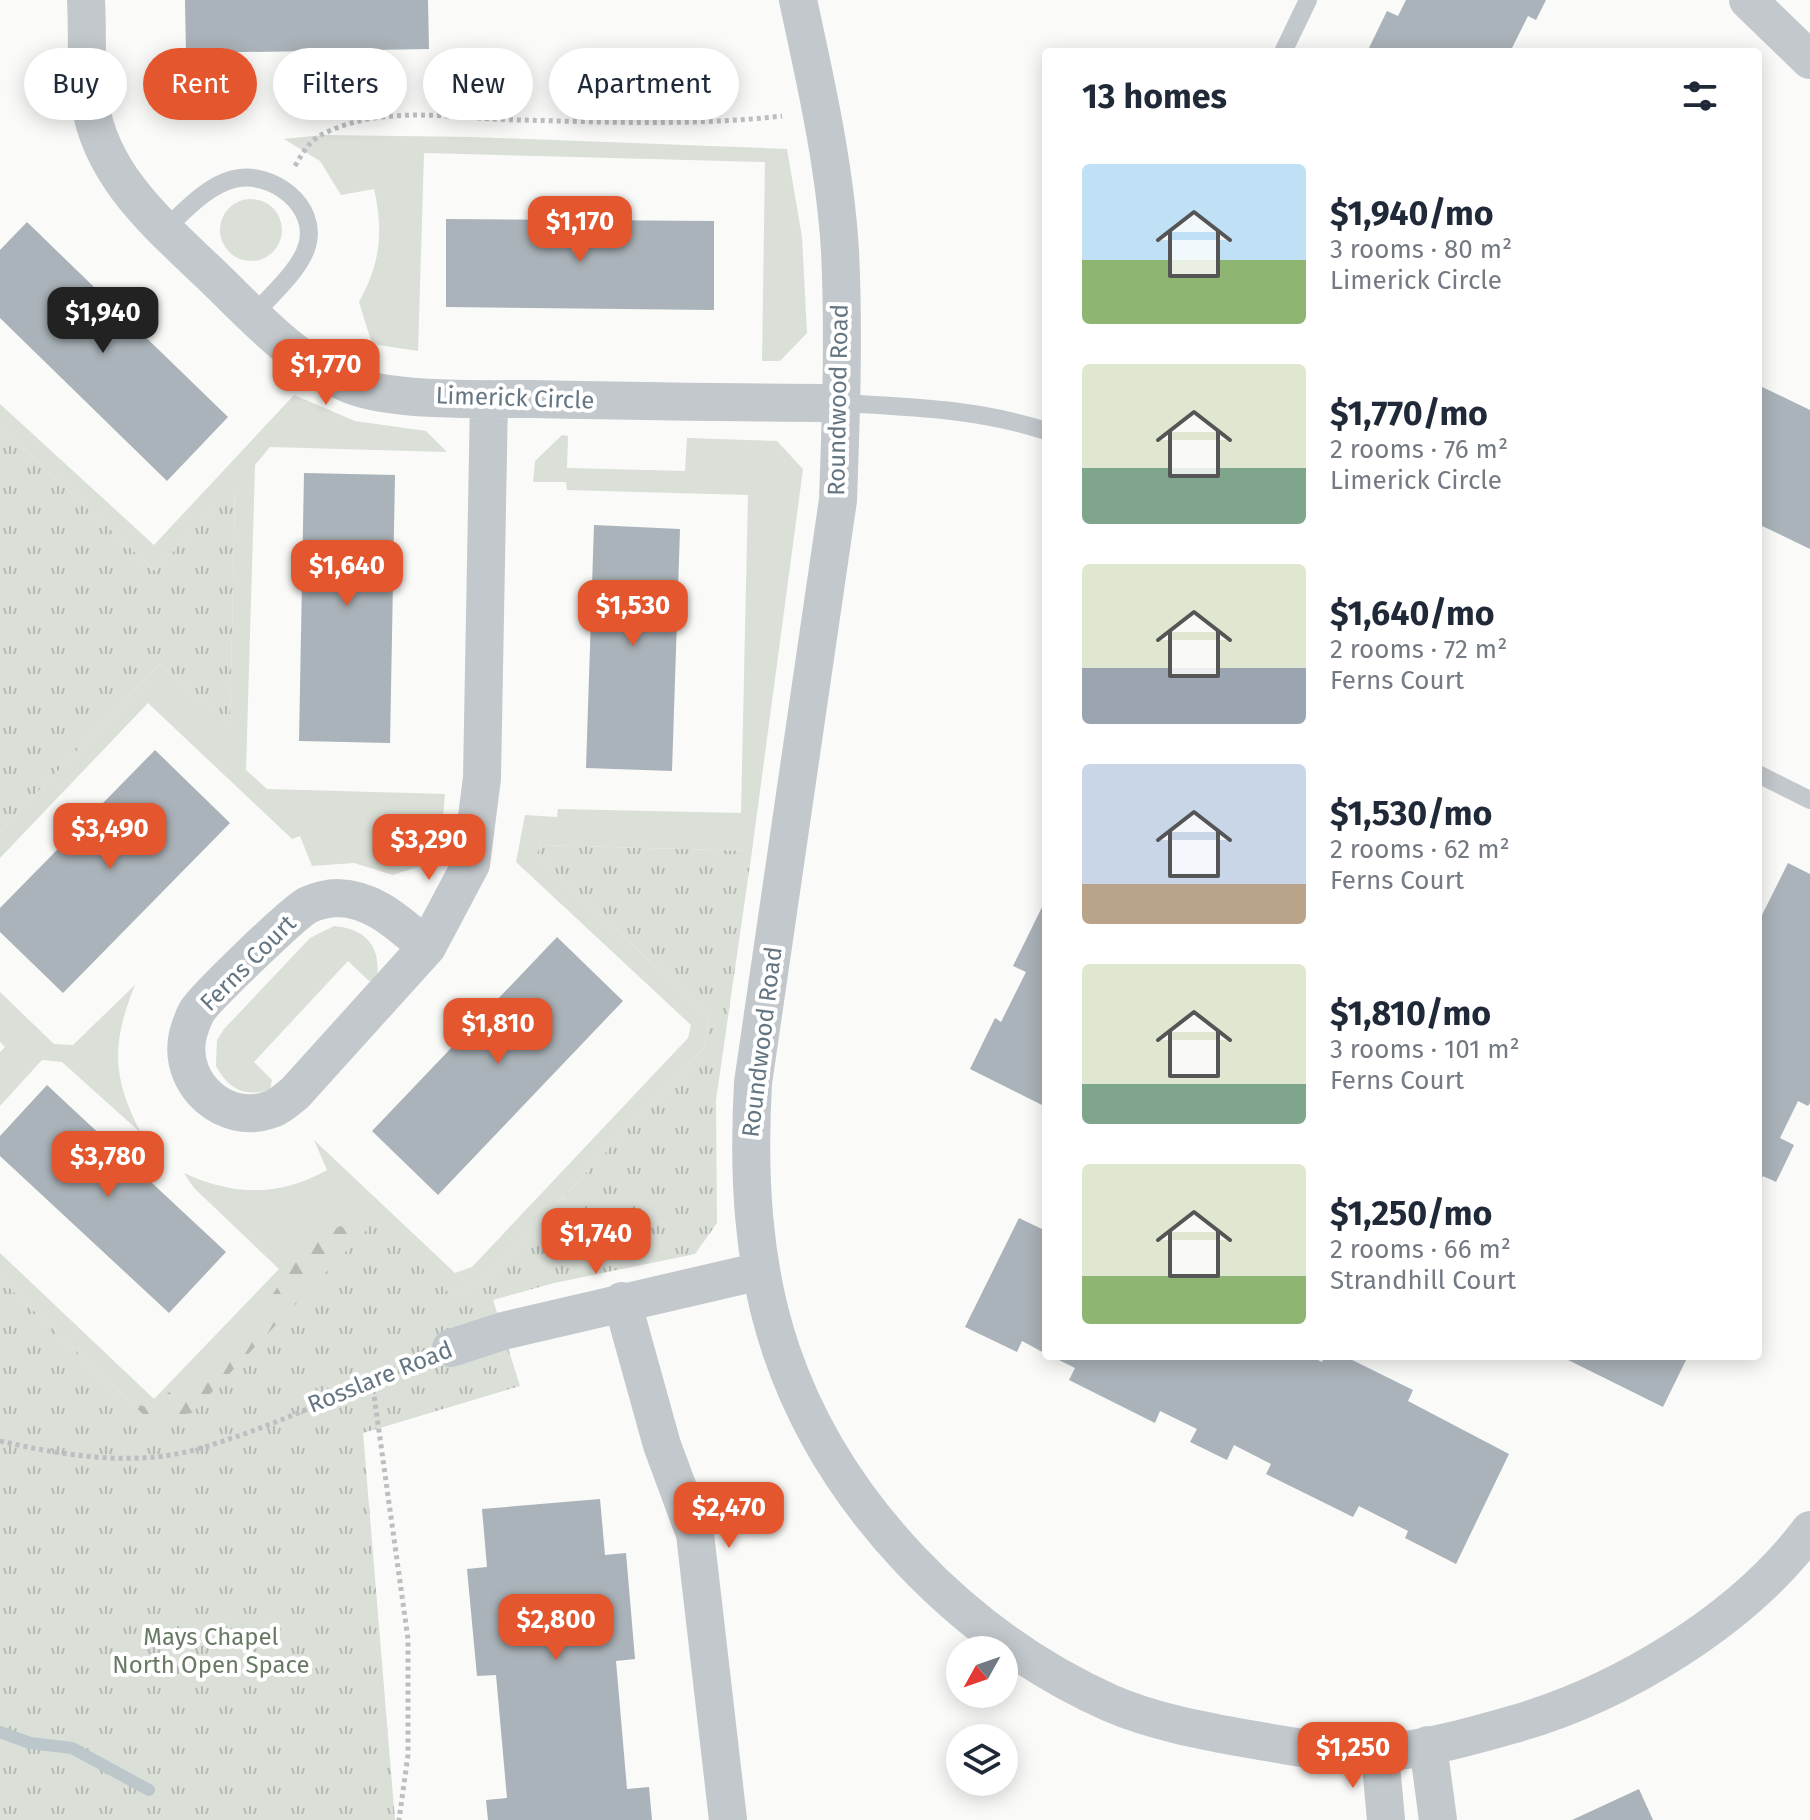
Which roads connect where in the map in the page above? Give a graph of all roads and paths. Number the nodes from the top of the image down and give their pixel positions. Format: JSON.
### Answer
{"nodes":[{"id":1,"x":86,"y":0,"type":"edge"},
{"id":2,"x":798,"y":0,"type":"edge"},
{"id":3,"x":1308,"y":0,"type":"edge"},
{"id":4,"x":1748,"y":0,"type":"edge"},
{"id":5,"x":1786,"y":0,"type":"edge"},
{"id":6,"x":1285,"y":48,"type":"edge"},
{"id":7,"x":1810,"y":49,"type":"edge"},
{"id":8,"x":1810,"y":60,"type":"edge"},
{"id":9,"x":787,"y":116,"type":"dead end"},
{"id":10,"x":283,"y":188,"type":"junction"},
{"id":11,"x":164,"y":230,"type":"junction"},
{"id":12,"x":254,"y":315,"type":"junction"},
{"id":13,"x":489,"y":399,"type":"junction"},
{"id":14,"x":841,"y":403,"type":"junction"},
{"id":15,"x":1042,"y":430,"type":"edge"},
{"id":16,"x":1762,"y":776,"type":"edge"},
{"id":17,"x":1810,"y":800,"type":"edge"},
{"id":18,"x":427,"y":947,"type":"junction"},
{"id":19,"x":761,"y":1271,"type":"junction"},
{"id":20,"x":622,"y":1301,"type":"junction"},
{"id":21,"x":451,"y":1348,"type":"joint"},
{"id":22,"x":372,"y":1381,"type":"junction"},
{"id":23,"x":0,"y":1441,"type":"edge"},
{"id":24,"x":1810,"y":1530,"type":"edge"},
{"id":25,"x":1428,"y":1745,"type":"junction"},
{"id":26,"x":1380,"y":1754,"type":"junction"},
{"id":27,"x":399,"y":1820,"type":"edge"},
{"id":28,"x":728,"y":1820,"type":"edge"},
{"id":29,"x":1386,"y":1820,"type":"edge"},
{"id":30,"x":1438,"y":1820,"type":"edge"}],
"edges":[{"from":1,"to":11,"type":"street","name":"Limerick Circle"},
{"from":2,"to":14,"type":"street","name":"Roundwood Road"},
{"from":3,"to":6,"type":"lane"},
{"from":4,"to":8,"type":"street"},
{"from":5,"to":7,"type":"street"},
{"from":9,"to":10,"type":"path"},
{"from":10,"to":11,"type":"lane"},
{"from":10,"to":12,"type":"lane"},
{"from":11,"to":12,"type":"street","name":"Limerick Circle"},
{"from":12,"to":13,"type":"street","name":"Limerick Circle"},
{"from":13,"to":14,"type":"street","name":"Limerick Circle"},
{"from":13,"to":18,"type":"street","name":"Ferns Court"},
{"from":14,"to":15,"type":"lane"},
{"from":14,"to":19,"type":"street","name":"Roundwood Road"},
{"from":16,"to":17,"type":"lane"},
{"from":18,"to":18,"type":"street","name":"Ferns Court"},
{"from":19,"to":20,"type":"street","name":"Rosslare Road"},
{"from":19,"to":26,"type":"street","name":"Roundwood Road"},
{"from":20,"to":21,"type":"street","name":"Rosslare Road"},
{"from":20,"to":28,"type":"street"},
{"from":21,"to":22,"type":"path","name":"Rosslare Road"},
{"from":22,"to":23,"type":"path","name":"Rosslare Road"},
{"from":22,"to":27,"type":"path"},
{"from":24,"to":25,"type":"street","name":"Roundwood Road"},
{"from":25,"to":26,"type":"street","name":"Roundwood Road"},
{"from":25,"to":30,"type":"street"},
{"from":26,"to":29,"type":"street"}]}
